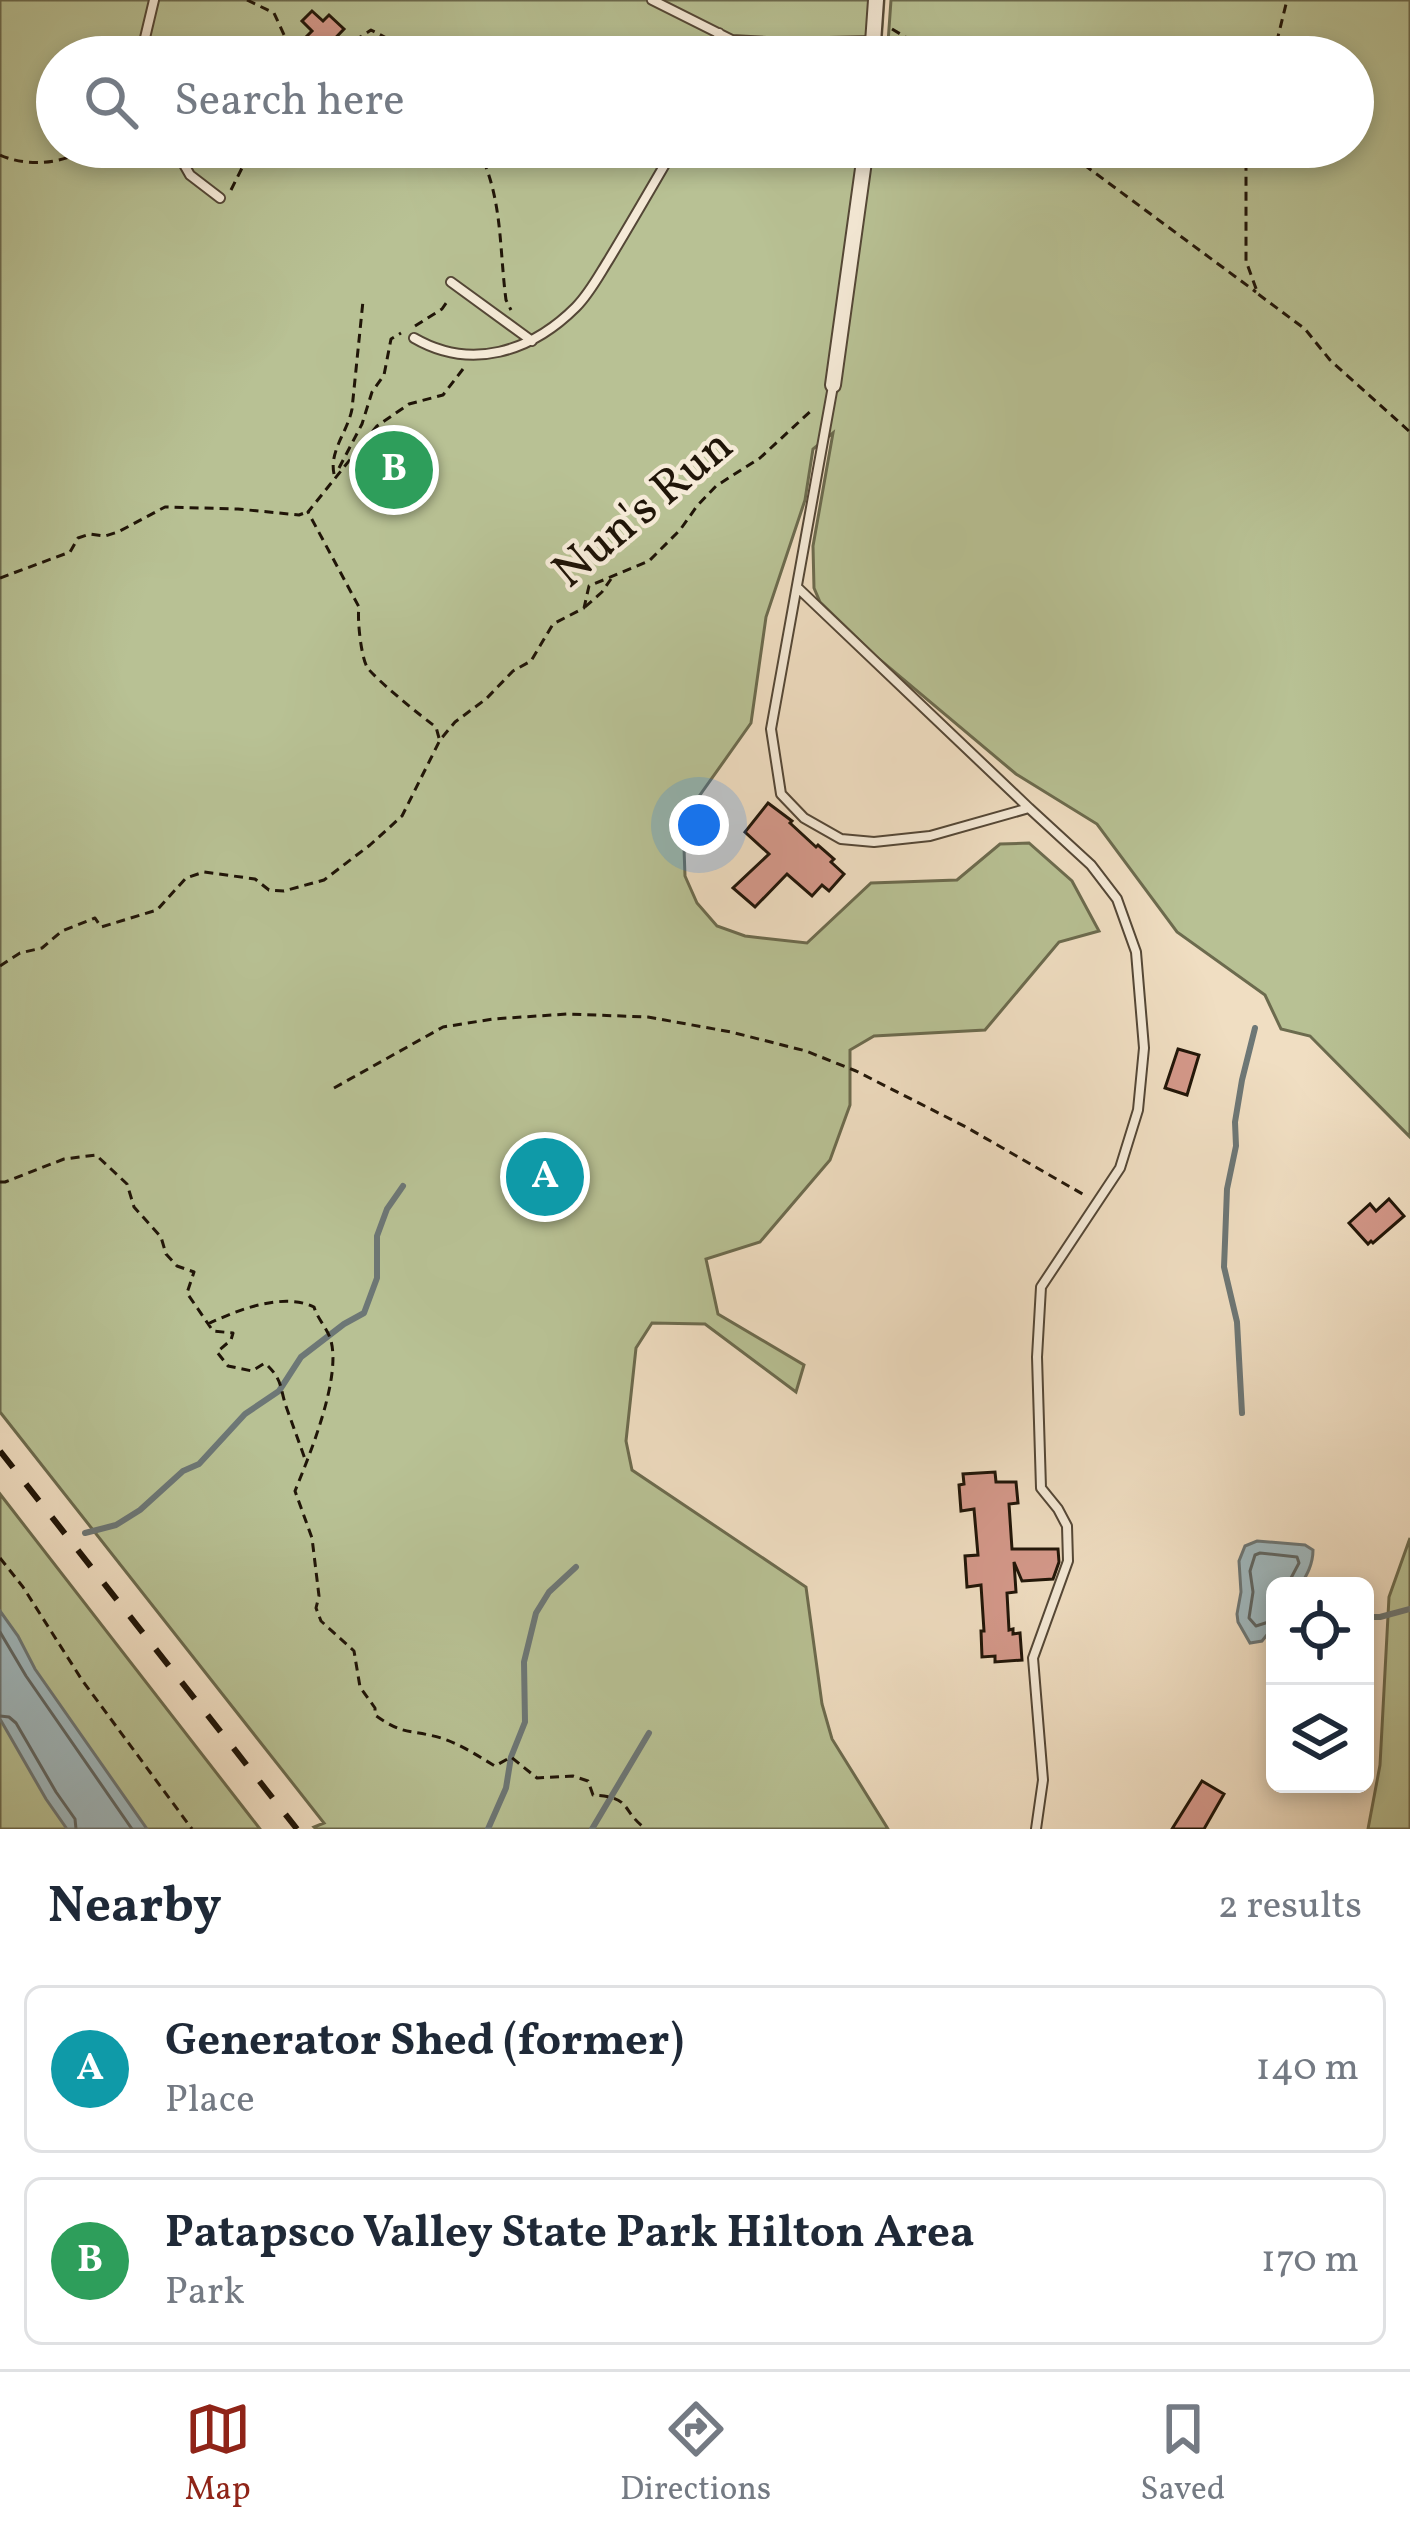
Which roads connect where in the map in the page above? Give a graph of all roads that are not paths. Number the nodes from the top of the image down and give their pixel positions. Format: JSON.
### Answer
{"nodes":[{"id":1,"x":154,"y":0,"type":"edge"},
{"id":2,"x":652,"y":0,"type":"edge"},
{"id":3,"x":876,"y":0,"type":"edge"},
{"id":4,"x":719,"y":33,"type":"junction"},
{"id":5,"x":145,"y":36,"type":"edge"},
{"id":6,"x":718,"y":36,"type":"edge"},
{"id":7,"x":725,"y":36,"type":"edge"},
{"id":8,"x":874,"y":36,"type":"edge"},
{"id":9,"x":185,"y":168,"type":"edge"},
{"id":10,"x":663,"y":168,"type":"edge"},
{"id":11,"x":863,"y":168,"type":"edge"},
{"id":12,"x":220,"y":198,"type":"dead end"},
{"id":13,"x":451,"y":282,"type":"dead end"},
{"id":14,"x":414,"y":338,"type":"dead end"},
{"id":15,"x":532,"y":341,"type":"junction"},
{"id":16,"x":833,"y":385,"type":"joint"},
{"id":17,"x":798,"y":587,"type":"junction"},
{"id":18,"x":1029,"y":808,"type":"junction"},
{"id":19,"x":1036,"y":1829,"type":"edge"}],
"edges":[{"from":1,"to":5,"type":"lane"},
{"from":2,"to":4,"type":"lane"},
{"from":3,"to":8,"type":"street"},
{"from":4,"to":6,"type":"lane"},
{"from":4,"to":7,"type":"lane"},
{"from":9,"to":12,"type":"lane"},
{"from":10,"to":15,"type":"lane"},
{"from":11,"to":16,"type":"street"},
{"from":13,"to":15,"type":"lane"},
{"from":14,"to":15,"type":"lane"},
{"from":16,"to":17,"type":"lane"},
{"from":17,"to":18,"type":"lane"},
{"from":17,"to":18,"type":"lane"},
{"from":18,"to":19,"type":"lane"}]}
